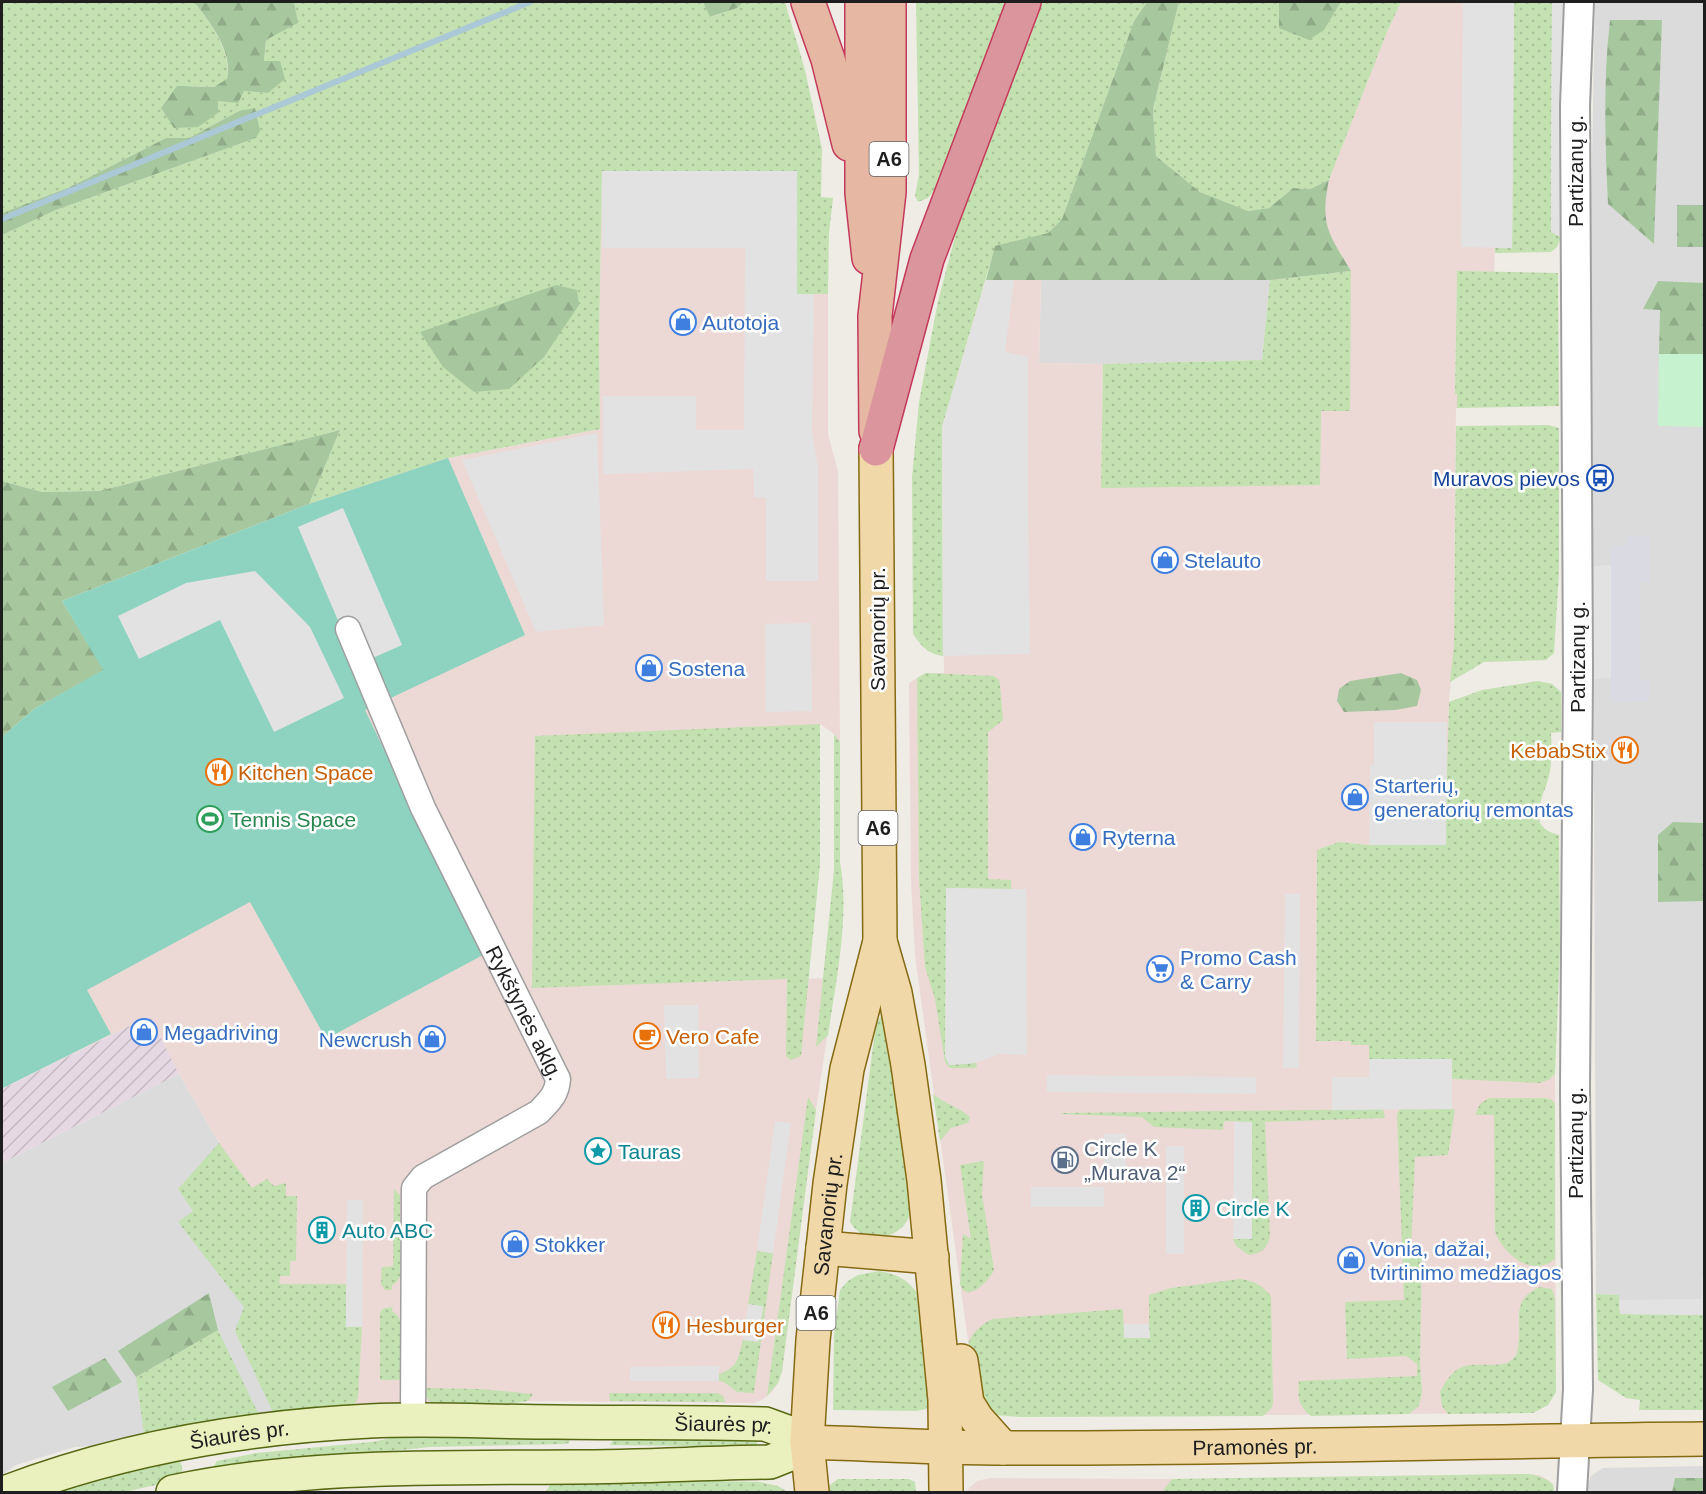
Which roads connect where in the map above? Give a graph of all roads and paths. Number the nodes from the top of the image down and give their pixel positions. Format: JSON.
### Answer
{"nodes":[{"id":1,"x":808,"y":2,"type":"edge"},
{"id":2,"x":862,"y":2,"type":"edge"},
{"id":3,"x":889,"y":2,"type":"edge"},
{"id":4,"x":1024,"y":2,"type":"edge"},
{"id":5,"x":1579,"y":2,"type":"edge"},
{"id":6,"x":862,"y":193,"type":"junction"},
{"id":7,"x":875,"y":316,"type":"junction"},
{"id":8,"x":876,"y":450,"type":"junction"},
{"id":9,"x":348,"y":629,"type":"dead end"},
{"id":10,"x":880,"y":941,"type":"junction"},
{"id":11,"x":928,"y":1220,"type":"junction"},
{"id":12,"x":823,"y":1248,"type":"junction"},
{"id":13,"x":932,"y":1257,"type":"junction"},
{"id":14,"x":413,"y":1421,"type":"junction"},
{"id":15,"x":599,"y":1422,"type":"junction"},
{"id":16,"x":217,"y":1438,"type":"junction"},
{"id":17,"x":1704,"y":1439,"type":"edge"},
{"id":18,"x":1575,"y":1441,"type":"junction"},
{"id":19,"x":807,"y":1442,"type":"junction"},
{"id":20,"x":946,"y":1447,"type":"junction"},
{"id":21,"x":1003,"y":1448,"type":"junction"},
{"id":22,"x":573,"y":1467,"type":"junction"},
{"id":23,"x":185,"y":1490,"type":"edge"},
{"id":24,"x":7,"y":1492,"type":"edge"},
{"id":25,"x":812,"y":1492,"type":"edge"},
{"id":26,"x":946,"y":1492,"type":"edge"},
{"id":27,"x":1572,"y":1492,"type":"edge"}],
"edges":[{"from":1,"to":6,"type":"highway"},
{"from":2,"to":6,"type":"highway","name":"Savanorių pr.","number":"A6"},
{"from":3,"to":7,"type":"highway","name":"Savanorių pr.","number":"A6"},
{"from":4,"to":8,"type":"highway"},
{"from":5,"to":18,"type":"street","name":"Partizanų g."},
{"from":6,"to":7,"type":"highway","name":"Savanorių pr.","number":"A6"},
{"from":7,"to":8,"type":"highway","name":"Savanorių pr.","number":"A6"},
{"from":8,"to":10,"type":"main road","name":"Savanorių pr.","number":"A6"},
{"from":9,"to":14,"type":"street","name":"Rykštynės aklg."},
{"from":10,"to":11,"type":"main road","name":"Savanorių pr.","number":"A6"},
{"from":10,"to":12,"type":"main road","name":"Savanorių pr.","number":"A6"},
{"from":11,"to":13,"type":"main road","name":"Savanorių pr.","number":"A6"},
{"from":11,"to":21,"type":"main road"},
{"from":12,"to":13,"type":"main road"},
{"from":12,"to":19,"type":"main road","name":"Savanorių pr.","number":"A6"},
{"from":13,"to":20,"type":"main road","name":"Savanorių pr.","number":"A6"},
{"from":14,"to":15,"type":"main road","name":"Šiaurės pr."},
{"from":14,"to":16,"type":"main road","name":"Šiaurės pr."},
{"from":15,"to":19,"type":"main road","name":"Šiaurės pr."},
{"from":15,"to":22,"type":"main road"},
{"from":16,"to":23,"type":"main road"},
{"from":16,"to":24,"type":"main road","name":"Šiaurės pr."},
{"from":17,"to":18,"type":"main road","name":"Pramonės pr."},
{"from":18,"to":21,"type":"main road","name":"Pramonės pr."},
{"from":18,"to":27,"type":"street","name":"Partizanų g."},
{"from":19,"to":20,"type":"main road","name":"Pramonės pr."},
{"from":19,"to":22,"type":"main road","name":"Šiaurės pr."},
{"from":19,"to":25,"type":"main road","name":"Savanorių pr.","number":"A6"},
{"from":20,"to":21,"type":"main road","name":"Pramonės pr."},
{"from":20,"to":26,"type":"main road","name":"Savanorių pr.","number":"A6"},
{"from":22,"to":23,"type":"main road","name":"Šiaurės pr."}]}
